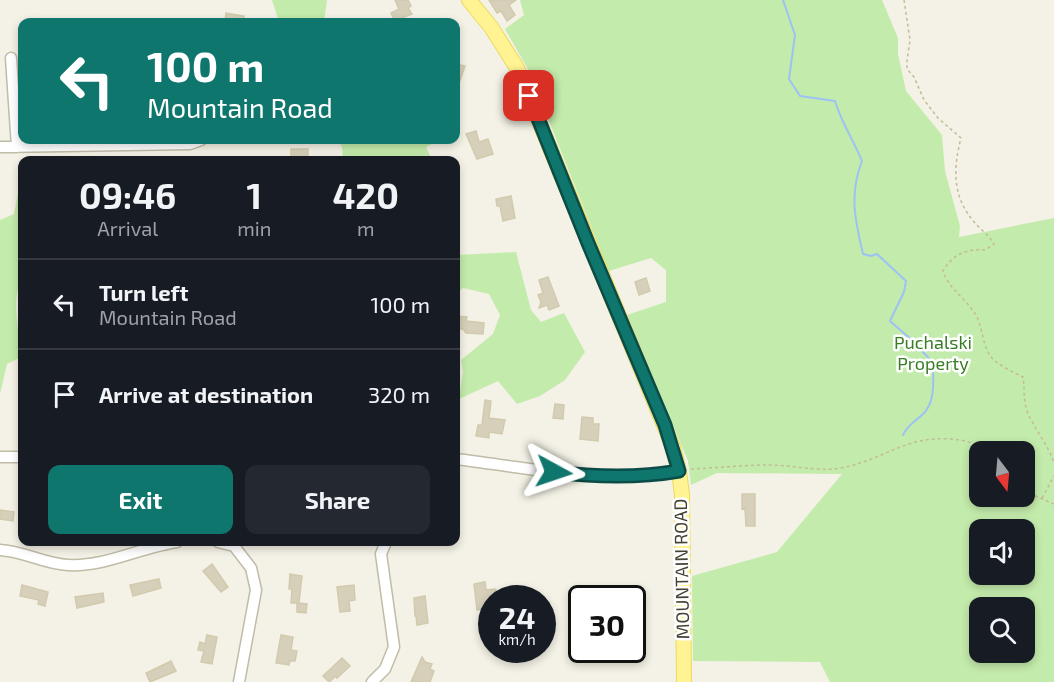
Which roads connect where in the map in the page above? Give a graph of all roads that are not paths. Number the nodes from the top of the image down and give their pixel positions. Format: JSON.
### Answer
{"nodes":[{"id":1,"x":469,"y":0,"type":"edge"},
{"id":2,"x":11,"y":58,"type":"dead end"},
{"id":3,"x":190,"y":144,"type":"edge"},
{"id":4,"x":0,"y":147,"type":"edge"},
{"id":5,"x":17,"y":147,"type":"junction"},
{"id":6,"x":18,"y":457,"type":"edge"},
{"id":7,"x":0,"y":458,"type":"edge"},
{"id":8,"x":460,"y":460,"type":"edge"},
{"id":9,"x":679,"y":471,"type":"junction"},
{"id":10,"x":153,"y":546,"type":"edge"},
{"id":11,"x":234,"y":546,"type":"edge"},
{"id":12,"x":384,"y":546,"type":"edge"},
{"id":13,"x":0,"y":550,"type":"edge"},
{"id":14,"x":240,"y":682,"type":"edge"},
{"id":15,"x":372,"y":682,"type":"edge"},
{"id":16,"x":684,"y":682,"type":"edge"}],
"edges":[{"from":1,"to":9,"type":"main road","name":"MOUNTAIN ROAD"},
{"from":2,"to":5,"type":"street"},
{"from":3,"to":5,"type":"street"},
{"from":4,"to":5,"type":"street"},
{"from":6,"to":7,"type":"street"},
{"from":8,"to":9,"type":"street"},
{"from":9,"to":16,"type":"main road","name":"MOUNTAIN ROAD"},
{"from":10,"to":13,"type":"street"},
{"from":11,"to":14,"type":"street"},
{"from":12,"to":15,"type":"street"}]}
